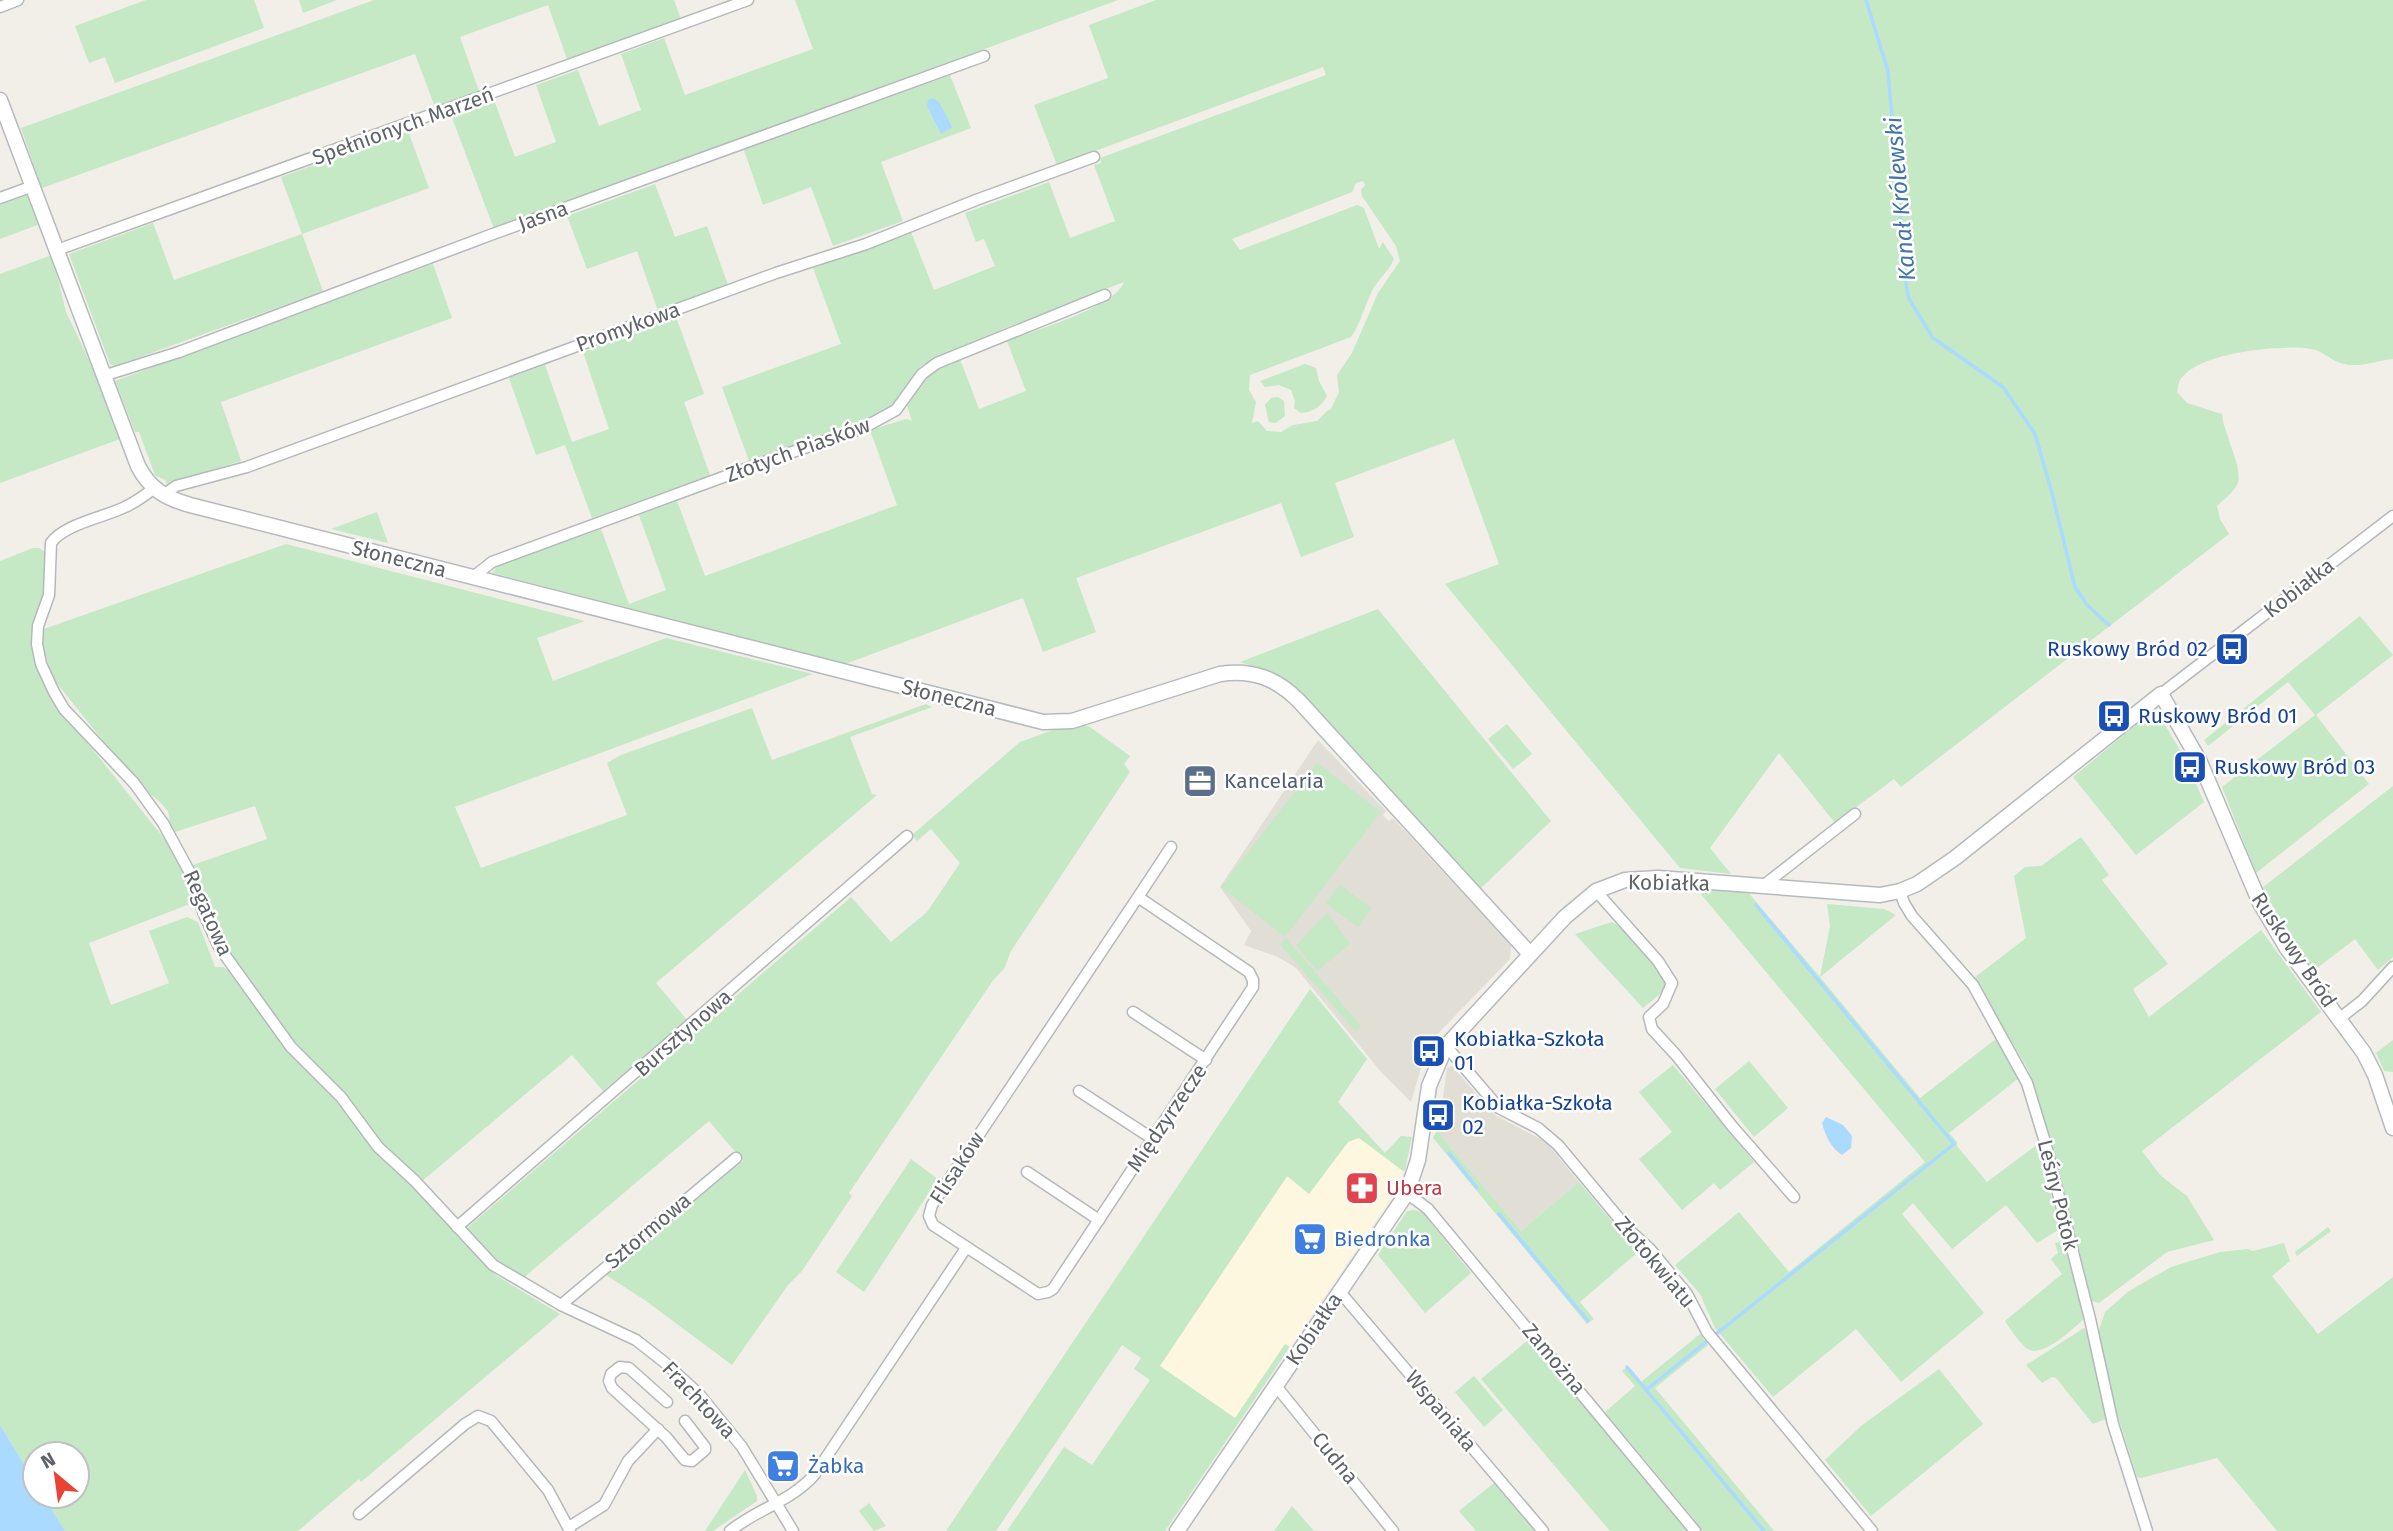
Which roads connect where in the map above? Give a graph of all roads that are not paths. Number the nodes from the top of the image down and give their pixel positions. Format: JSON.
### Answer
{"nodes":[{"id":1,"x":18,"y":0,"type":"edge"},
{"id":2,"x":748,"y":0,"type":"edge"},
{"id":3,"x":0,"y":7,"type":"edge"},
{"id":4,"x":984,"y":56,"type":"dead end"},
{"id":5,"x":0,"y":100,"type":"edge"},
{"id":6,"x":1094,"y":157,"type":"dead end"},
{"id":7,"x":33,"y":186,"type":"junction"},
{"id":8,"x":0,"y":198,"type":"edge"},
{"id":9,"x":57,"y":250,"type":"junction"},
{"id":10,"x":1105,"y":295,"type":"dead end"},
{"id":11,"x":103,"y":376,"type":"junction"},
{"id":12,"x":158,"y":492,"type":"junction"},
{"id":13,"x":2393,"y":516,"type":"edge"},
{"id":14,"x":473,"y":577,"type":"junction"},
{"id":15,"x":2161,"y":694,"type":"junction"},
{"id":16,"x":1855,"y":814,"type":"dead end"},
{"id":17,"x":907,"y":836,"type":"dead end"},
{"id":18,"x":1171,"y":847,"type":"dead end"},
{"id":19,"x":1764,"y":885,"type":"junction"},
{"id":20,"x":1596,"y":891,"type":"junction"},
{"id":21,"x":1900,"y":891,"type":"junction"},
{"id":22,"x":1138,"y":897,"type":"junction"},
{"id":23,"x":1530,"y":954,"type":"junction"},
{"id":24,"x":2393,"y":967,"type":"edge"},
{"id":25,"x":1133,"y":1012,"type":"dead end"},
{"id":26,"x":2340,"y":1018,"type":"junction"},
{"id":27,"x":1446,"y":1046,"type":"junction"},
{"id":28,"x":1206,"y":1060,"type":"junction"},
{"id":29,"x":1079,"y":1091,"type":"dead end"},
{"id":30,"x":2393,"y":1128,"type":"edge"},
{"id":31,"x":1153,"y":1139,"type":"junction"},
{"id":32,"x":736,"y":1158,"type":"dead end"},
{"id":33,"x":1027,"y":1172,"type":"dead end"},
{"id":34,"x":1406,"y":1193,"type":"junction"},
{"id":35,"x":1794,"y":1197,"type":"dead end"},
{"id":36,"x":1099,"y":1220,"type":"junction"},
{"id":37,"x":457,"y":1227,"type":"junction"},
{"id":38,"x":966,"y":1248,"type":"junction"},
{"id":39,"x":1340,"y":1292,"type":"junction"},
{"id":40,"x":564,"y":1306,"type":"junction"},
{"id":41,"x":1276,"y":1386,"type":"junction"},
{"id":42,"x":667,"y":1402,"type":"dead end"},
{"id":43,"x":685,"y":1421,"type":"dead end"},
{"id":44,"x":658,"y":1429,"type":"junction"},
{"id":45,"x":776,"y":1504,"type":"junction"},
{"id":46,"x":359,"y":1514,"type":"dead end"},
{"id":47,"x":569,"y":1529,"type":"edge"},
{"id":48,"x":730,"y":1531,"type":"edge"},
{"id":49,"x":793,"y":1531,"type":"edge"},
{"id":50,"x":1177,"y":1531,"type":"edge"},
{"id":51,"x":1393,"y":1531,"type":"edge"},
{"id":52,"x":1543,"y":1531,"type":"edge"},
{"id":53,"x":1695,"y":1531,"type":"edge"},
{"id":54,"x":1872,"y":1531,"type":"edge"},
{"id":55,"x":2147,"y":1531,"type":"edge"}],
"edges":[{"from":1,"to":3,"type":"street"},
{"from":2,"to":9,"type":"street","name":"Spełnionych Marzeń"},
{"from":4,"to":11,"type":"street","name":"Jasna"},
{"from":5,"to":7,"type":"street"},
{"from":6,"to":12,"type":"street","name":"Promykowa"},
{"from":7,"to":8,"type":"street"},
{"from":7,"to":9,"type":"street"},
{"from":9,"to":11,"type":"street"},
{"from":10,"to":14,"type":"street","name":"Złotych Piasków"},
{"from":11,"to":12,"type":"street"},
{"from":12,"to":14,"type":"street","name":"Słoneczna"},
{"from":12,"to":37,"type":"street","name":"Regatowa"},
{"from":13,"to":15,"type":"street","name":"Kobiałka"},
{"from":14,"to":23,"type":"street","name":"Słoneczna"},
{"from":15,"to":21,"type":"street","name":"Kobiałka"},
{"from":15,"to":26,"type":"street","name":"Ruskowy Bród"},
{"from":16,"to":19,"type":"street"},
{"from":17,"to":37,"type":"street","name":"Bursztynowa"},
{"from":18,"to":22,"type":"street","name":"Flisaków"},
{"from":19,"to":20,"type":"street","name":"Kobiałka"},
{"from":19,"to":21,"type":"street","name":"Kobiałka"},
{"from":20,"to":23,"type":"street","name":"Kobiałka"},
{"from":20,"to":35,"type":"street"},
{"from":21,"to":55,"type":"street","name":"Leśny Potok"},
{"from":22,"to":28,"type":"street","name":"Międzyrzecze"},
{"from":22,"to":38,"type":"street","name":"Flisaków"},
{"from":23,"to":27,"type":"street","name":"Kobiałka"},
{"from":24,"to":26,"type":"street"},
{"from":25,"to":28,"type":"street"},
{"from":26,"to":30,"type":"street","name":"Ruskowy Bród"},
{"from":27,"to":34,"type":"street","name":"Kobiałka"},
{"from":27,"to":54,"type":"street","name":"Złotokwiatu"},
{"from":28,"to":31,"type":"street","name":"Międzyrzecze"},
{"from":29,"to":31,"type":"street"},
{"from":31,"to":36,"type":"street","name":"Międzyrzecze"},
{"from":32,"to":40,"type":"street","name":"Sztormowa"},
{"from":33,"to":36,"type":"street"},
{"from":34,"to":39,"type":"street","name":"Kobiałka"},
{"from":34,"to":53,"type":"street","name":"Zamożna"},
{"from":36,"to":38,"type":"street","name":"Międzyrzecze"},
{"from":37,"to":40,"type":"street","name":"Regatowa"},
{"from":38,"to":45,"type":"street"},
{"from":39,"to":41,"type":"street","name":"Kobiałka"},
{"from":39,"to":52,"type":"street","name":"Wspaniała"},
{"from":40,"to":45,"type":"street","name":"Frachtowa"},
{"from":41,"to":50,"type":"street","name":"Kobiałka"},
{"from":41,"to":51,"type":"street","name":"Cudna"},
{"from":42,"to":44,"type":"street"},
{"from":43,"to":44,"type":"street"},
{"from":44,"to":47,"type":"street"},
{"from":45,"to":48,"type":"street"},
{"from":45,"to":49,"type":"street","name":"Frachtowa"},
{"from":46,"to":47,"type":"street"}]}
